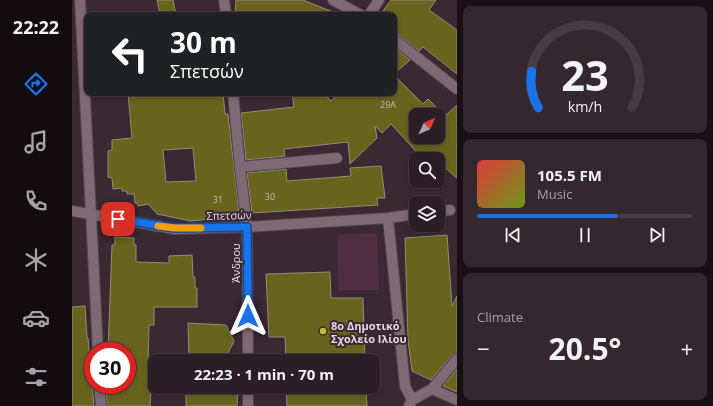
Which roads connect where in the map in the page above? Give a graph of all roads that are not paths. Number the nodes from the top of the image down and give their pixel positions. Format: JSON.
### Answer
{"nodes":[{"id":1,"x":80,"y":0,"type":"edge"},
{"id":2,"x":224,"y":0,"type":"edge"},
{"id":3,"x":333,"y":0,"type":"edge"},
{"id":4,"x":379,"y":0,"type":"edge"},
{"id":5,"x":226,"y":12,"type":"edge"},
{"id":6,"x":356,"y":12,"type":"edge"},
{"id":7,"x":371,"y":12,"type":"edge"},
{"id":8,"x":397,"y":41,"type":"edge"},
{"id":9,"x":84,"y":86,"type":"edge"},
{"id":10,"x":457,"y":89,"type":"edge"},
{"id":11,"x":84,"y":96,"type":"edge"},
{"id":12,"x":233,"y":96,"type":"edge"},
{"id":13,"x":337,"y":158,"type":"dead end"},
{"id":14,"x":240,"y":166,"type":"junction"},
{"id":15,"x":445,"y":210,"type":"edge"},
{"id":16,"x":450,"y":210,"type":"dead end"},
{"id":17,"x":72,"y":211,"type":"edge"},
{"id":18,"x":90,"y":214,"type":"junction"},
{"id":19,"x":409,"y":215,"type":"edge"},
{"id":20,"x":388,"y":218,"type":"junction"},
{"id":21,"x":247,"y":227,"type":"junction"},
{"id":22,"x":97,"y":342,"type":"edge"},
{"id":23,"x":248,"y":354,"type":"edge"},
{"id":24,"x":457,"y":359,"type":"edge"},
{"id":25,"x":432,"y":389,"type":"junction"},
{"id":26,"x":100,"y":394,"type":"edge"},
{"id":27,"x":248,"y":394,"type":"edge"},
{"id":28,"x":457,"y":400,"type":"edge"},
{"id":29,"x":411,"y":403,"type":"edge"},
{"id":30,"x":101,"y":406,"type":"edge"},
{"id":31,"x":248,"y":406,"type":"edge"}],
"edges":[{"from":1,"to":9,"type":"street"},
{"from":2,"to":5,"type":"street"},
{"from":3,"to":6,"type":"street"},
{"from":4,"to":7,"type":"street"},
{"from":8,"to":10,"type":"street"},
{"from":11,"to":18,"type":"street"},
{"from":12,"to":14,"type":"street","name":"Άνδρου"},
{"from":13,"to":14,"type":"street"},
{"from":14,"to":21,"type":"street","name":"Άνδρου"},
{"from":15,"to":16,"type":"street"},
{"from":17,"to":18,"type":"street","name":"Σπετσών"},
{"from":18,"to":21,"type":"street","name":"Σπετσών"},
{"from":18,"to":22,"type":"street"},
{"from":19,"to":20,"type":"street","name":"Σπετσών"},
{"from":20,"to":21,"type":"street","name":"Σπετσών"},
{"from":20,"to":29,"type":"street"},
{"from":21,"to":23,"type":"street","name":"Άνδρου"},
{"from":24,"to":25,"type":"street"},
{"from":25,"to":28,"type":"street"},
{"from":25,"to":29,"type":"street"},
{"from":26,"to":30,"type":"street"},
{"from":27,"to":31,"type":"street"}]}
